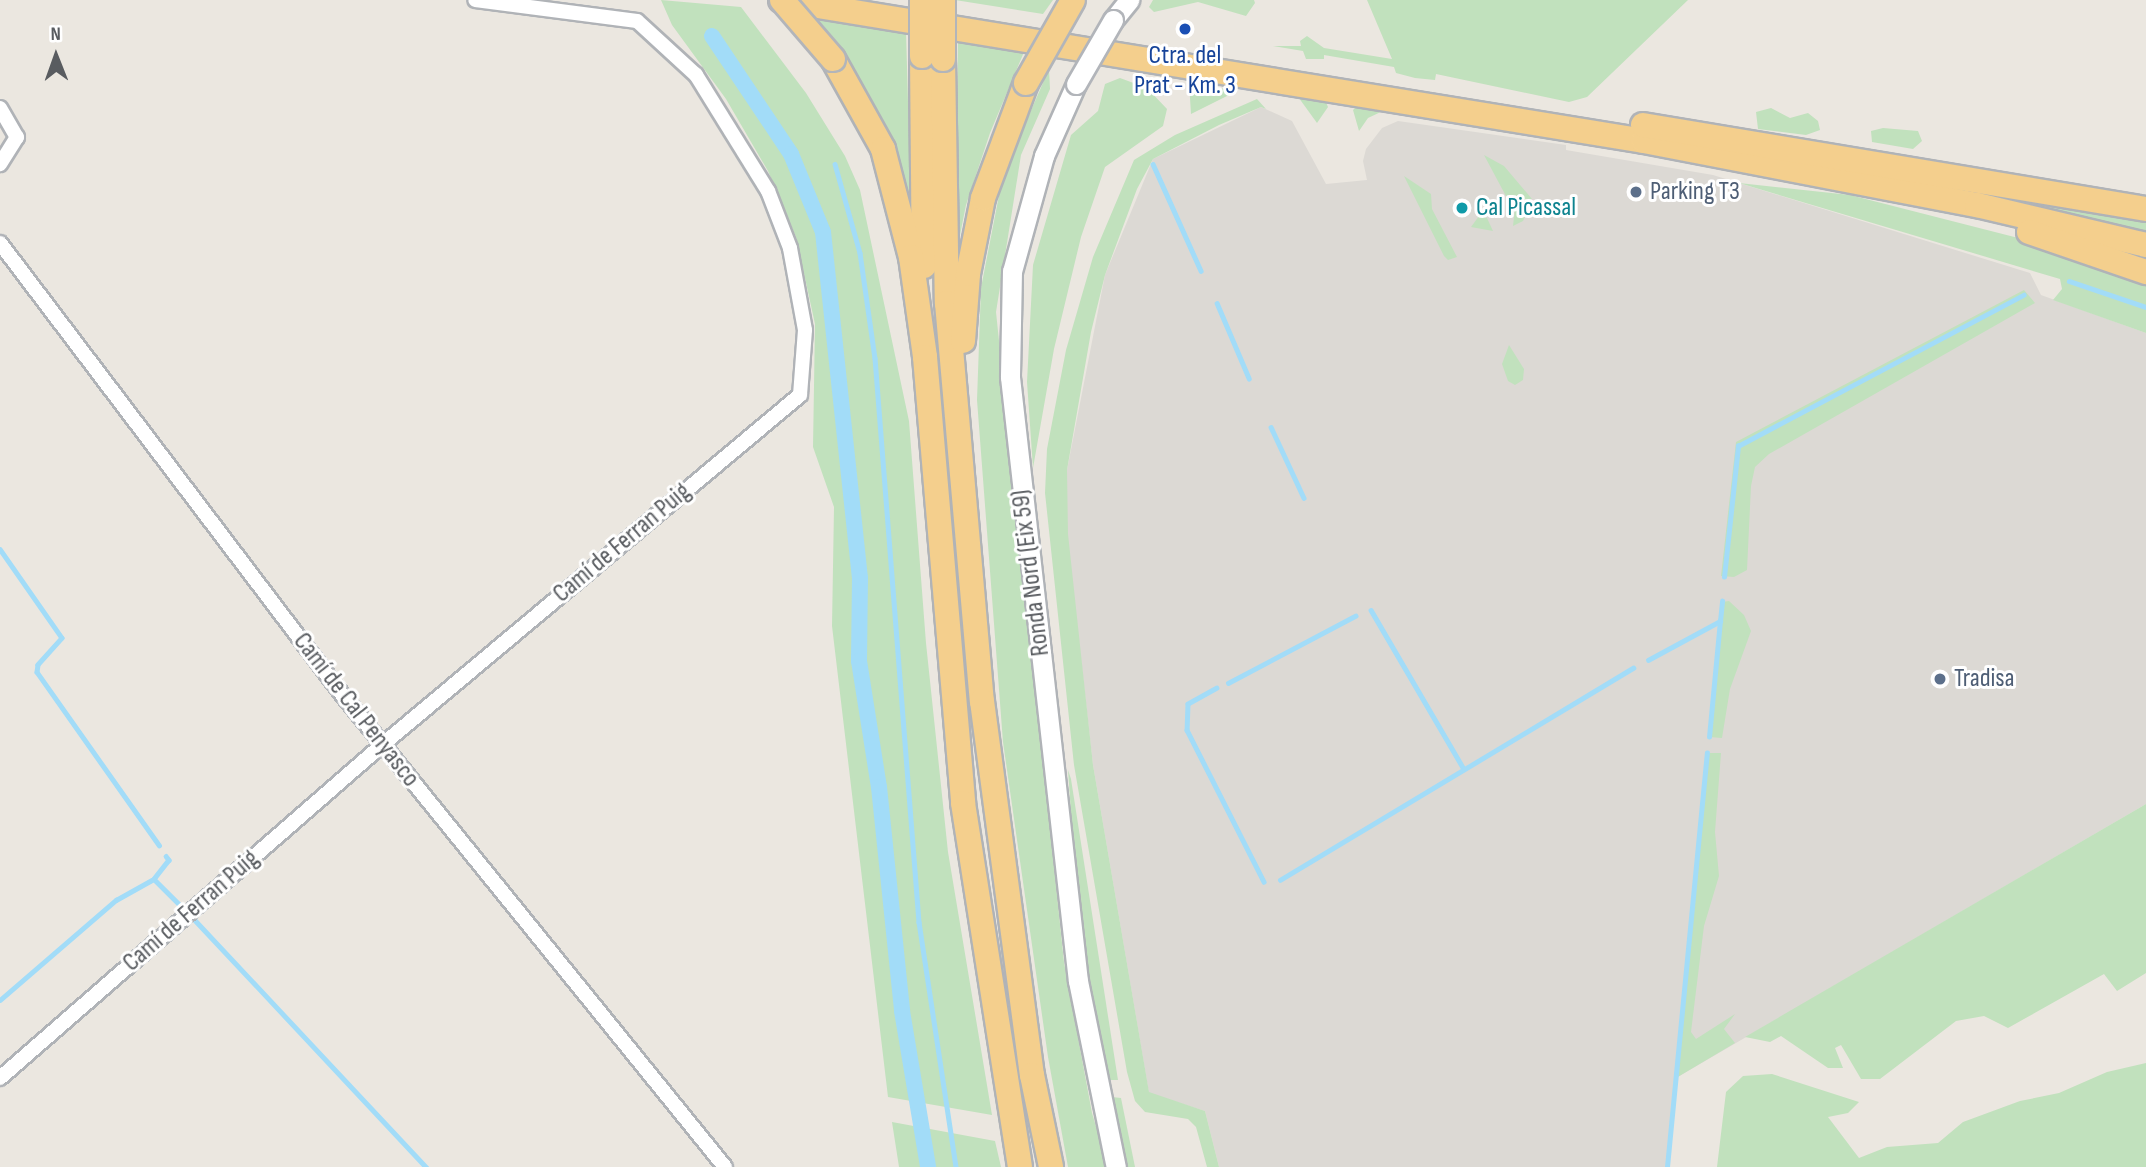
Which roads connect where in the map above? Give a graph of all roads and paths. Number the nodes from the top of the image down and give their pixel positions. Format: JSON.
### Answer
{"nodes":[{"id":1,"x":475,"y":0,"type":"edge"},
{"id":2,"x":782,"y":0,"type":"edge"},
{"id":3,"x":874,"y":0,"type":"edge"},
{"id":4,"x":922,"y":0,"type":"edge"},
{"id":5,"x":943,"y":0,"type":"edge"},
{"id":6,"x":1073,"y":0,"type":"edge"},
{"id":7,"x":1129,"y":0,"type":"edge"},
{"id":8,"x":932,"y":58,"type":"junction"},
{"id":9,"x":0,"y":108,"type":"edge"},
{"id":10,"x":0,"y":164,"type":"edge"},
{"id":11,"x":1897,"y":166,"type":"junction"},
{"id":12,"x":1867,"y":184,"type":"junction"},
{"id":13,"x":2146,"y":195,"type":"edge"},
{"id":14,"x":2146,"y":209,"type":"edge"},
{"id":15,"x":0,"y":243,"type":"edge"},
{"id":16,"x":2146,"y":245,"type":"edge"},
{"id":17,"x":2146,"y":272,"type":"edge"},
{"id":18,"x":925,"y":357,"type":"junction"},
{"id":19,"x":960,"y":425,"type":"junction"},
{"id":20,"x":382,"y":745,"type":"junction"},
{"id":21,"x":0,"y":1078,"type":"edge"},
{"id":22,"x":725,"y":1167,"type":"edge"},
{"id":23,"x":1020,"y":1167,"type":"edge"},
{"id":24,"x":1051,"y":1167,"type":"edge"},
{"id":25,"x":1116,"y":1167,"type":"edge"}],
"edges":[{"from":1,"to":20,"type":"street","name":"Camí de Ferran Puig"},
{"from":2,"to":12,"type":"highway"},
{"from":2,"to":18,"type":"highway","bridge":true},
{"from":3,"to":11,"type":"highway"},
{"from":4,"to":8,"type":"highway","bridge":true},
{"from":5,"to":8,"type":"highway","bridge":true},
{"from":6,"to":19,"type":"highway","bridge":true},
{"from":7,"to":25,"type":"main road","name":"Ronda Nord (Eix 59)","bridge":true},
{"from":8,"to":18,"type":"highway"},
{"from":8,"to":19,"type":"highway"},
{"from":9,"to":10,"type":"street"},
{"from":11,"to":13,"type":"highway"},
{"from":11,"to":14,"type":"highway"},
{"from":12,"to":16,"type":"highway"},
{"from":12,"to":17,"type":"highway"},
{"from":15,"to":20,"type":"street","name":"Camí de Cal Penyasco"},
{"from":18,"to":23,"type":"highway"},
{"from":19,"to":24,"type":"highway"},
{"from":20,"to":21,"type":"street","name":"Camí de Ferran Puig"},
{"from":20,"to":22,"type":"street","name":"Camí de Cal Penyasco"}]}
